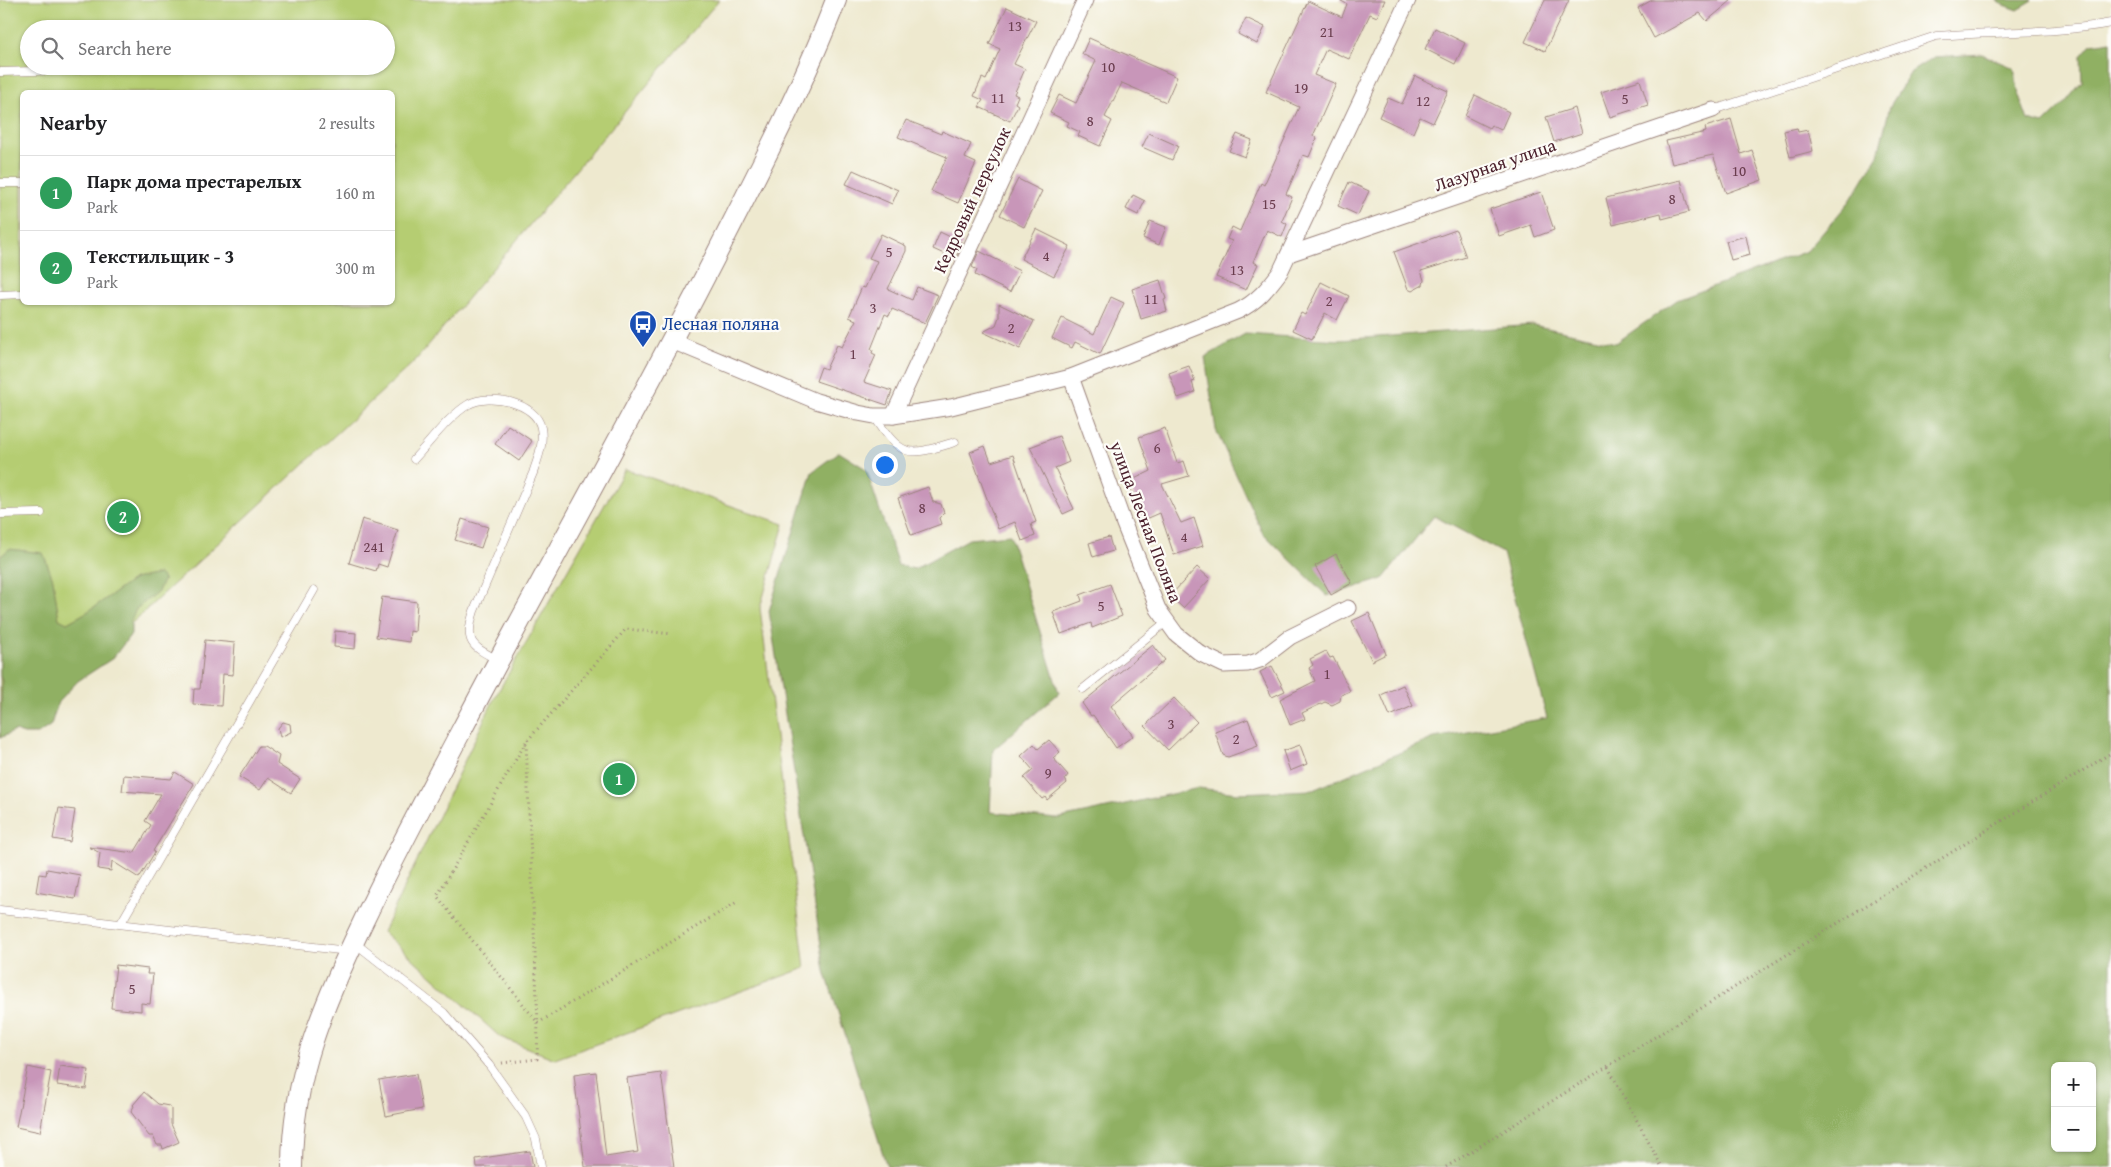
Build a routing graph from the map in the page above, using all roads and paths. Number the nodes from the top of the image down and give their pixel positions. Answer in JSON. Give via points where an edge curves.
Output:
{"nodes":[{"id":1,"x":836,"y":0,"type":"edge"},
{"id":2,"x":1085,"y":0,"type":"edge"},
{"id":3,"x":1408,"y":0,"type":"edge"},
{"id":4,"x":2111,"y":23,"type":"edge"},
{"id":5,"x":20,"y":71,"type":"edge"},
{"id":6,"x":0,"y":72,"type":"edge"},
{"id":7,"x":1712,"y":110,"type":"joint"},
{"id":8,"x":20,"y":182,"type":"edge"},
{"id":9,"x":0,"y":183,"type":"edge"},
{"id":10,"x":1289,"y":254,"type":"junction"},
{"id":11,"x":20,"y":294,"type":"edge"},
{"id":12,"x":0,"y":295,"type":"edge"},
{"id":13,"x":672,"y":341,"type":"junction"},
{"id":14,"x":1071,"y":377,"type":"junction"},
{"id":15,"x":874,"y":416,"type":"junction"},
{"id":16,"x":893,"y":416,"type":"junction"},
{"id":17,"x":955,"y":442,"type":"dead end"},
{"id":18,"x":414,"y":459,"type":"dead end"},
{"id":19,"x":41,"y":513,"type":"dead end"},
{"id":20,"x":0,"y":514,"type":"edge"},
{"id":21,"x":314,"y":590,"type":"dead end"},
{"id":22,"x":1348,"y":608,"type":"dead end"},
{"id":23,"x":1166,"y":622,"type":"junction"},
{"id":24,"x":672,"y":634,"type":"dead end"},
{"id":25,"x":498,"y":660,"type":"junction"},
{"id":26,"x":1083,"y":689,"type":"dead end"},
{"id":27,"x":526,"y":742,"type":"junction"},
{"id":28,"x":2111,"y":753,"type":"edge"},
{"id":29,"x":737,"y":902,"type":"dead end"},
{"id":30,"x":0,"y":910,"type":"edge"},
{"id":31,"x":121,"y":923,"type":"junction"},
{"id":32,"x":351,"y":947,"type":"junction"},
{"id":33,"x":538,"y":1023,"type":"junction"},
{"id":34,"x":489,"y":1065,"type":"junction"},
{"id":35,"x":1608,"y":1067,"type":"junction"},
{"id":36,"x":292,"y":1167,"type":"edge"},
{"id":37,"x":542,"y":1167,"type":"edge"},
{"id":38,"x":1446,"y":1167,"type":"edge"},
{"id":39,"x":1662,"y":1167,"type":"edge"}],
"edges":[{"from":1,"to":13,"type":"main road","via":[[772,146]]},
{"from":2,"to":16,"type":"street","name":"Кедровый переулок"},
{"from":3,"to":10,"type":"street"},
{"from":4,"to":7,"type":"lane","via":[[2037,32],[1936,36]]},
{"from":5,"to":6,"type":"lane"},
{"from":7,"to":10,"type":"street","name":"Лазурная улица"},
{"from":8,"to":9,"type":"lane"},
{"from":10,"to":14,"type":"street","via":[[1265,292],[1248,306]]},
{"from":11,"to":12,"type":"lane"},
{"from":13,"to":15,"type":"street","via":[[816,401]]},
{"from":13,"to":25,"type":"main road"},
{"from":14,"to":16,"type":"street","via":[[951,407]]},
{"from":14,"to":23,"type":"street","name":"улица Лесная Поляна","via":[[1124,524]]},
{"from":15,"to":16,"type":"street"},
{"from":15,"to":17,"type":"lane","via":[[893,442],[911,452],[918,453]]},
{"from":18,"to":25,"type":"lane","via":[[460,410],[484,399],[513,403],[527,409],[537,417],[541,426],[541,447],[533,473],[469,628],[469,636],[477,649]]},
{"from":19,"to":20,"type":"lane"},
{"from":21,"to":31,"type":"lane"},
{"from":22,"to":23,"type":"street","name":"улица Лесная Поляна","via":[[1290,637],[1260,660],[1236,665],[1224,665],[1201,654]]},
{"from":23,"to":26,"type":"lane"},
{"from":24,"to":27,"type":"path","via":[[626,629]]},
{"from":25,"to":32,"type":"main road"},
{"from":27,"to":33,"type":"path"},
{"from":27,"to":33,"type":"path","via":[[437,896]]},
{"from":28,"to":35,"type":"path"},
{"from":29,"to":33,"type":"path"},
{"from":30,"to":31,"type":"lane"},
{"from":31,"to":32,"type":"lane"},
{"from":32,"to":34,"type":"lane","via":[[444,1013]]},
{"from":32,"to":36,"type":"main road","via":[[318,1021],[303,1072],[296,1109]]},
{"from":33,"to":34,"type":"path","via":[[537,1059]]},
{"from":34,"to":37,"type":"lane","via":[[526,1117],[536,1139]]},
{"from":35,"to":38,"type":"path"},
{"from":35,"to":39,"type":"path"}]}
